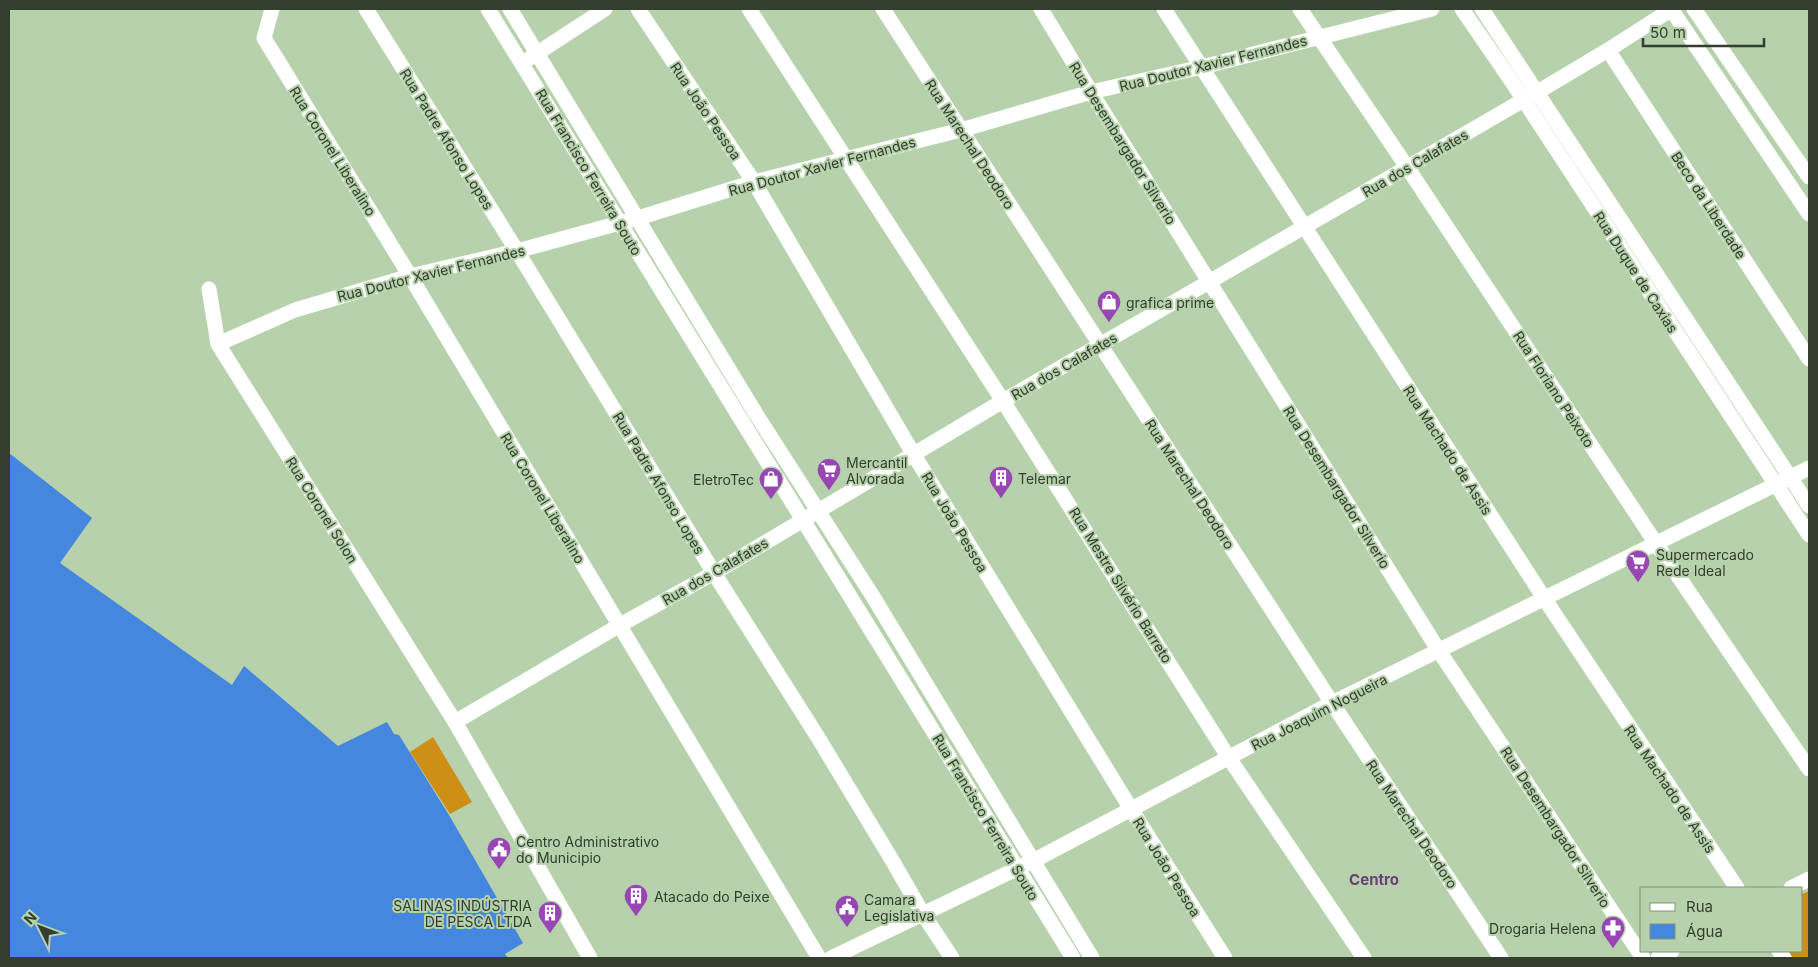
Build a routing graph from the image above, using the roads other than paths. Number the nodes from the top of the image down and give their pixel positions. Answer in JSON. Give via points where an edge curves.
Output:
{"nodes":[{"id":1,"x":272,"y":9,"type":"edge"},
{"id":2,"x":366,"y":9,"type":"edge"},
{"id":3,"x":488,"y":9,"type":"edge"},
{"id":4,"x":510,"y":9,"type":"edge"},
{"id":5,"x":605,"y":9,"type":"edge"},
{"id":6,"x":638,"y":9,"type":"edge"},
{"id":7,"x":749,"y":9,"type":"edge"},
{"id":8,"x":883,"y":9,"type":"edge"},
{"id":9,"x":1041,"y":9,"type":"edge"},
{"id":10,"x":1164,"y":9,"type":"edge"},
{"id":11,"x":1300,"y":9,"type":"edge"},
{"id":12,"x":1432,"y":9,"type":"edge"},
{"id":13,"x":1462,"y":9,"type":"edge"},
{"id":14,"x":1482,"y":9,"type":"edge"},
{"id":15,"x":1672,"y":9,"type":"edge"},
{"id":16,"x":1694,"y":9,"type":"edge"},
{"id":17,"x":1320,"y":38,"type":"junction"},
{"id":18,"x":1608,"y":50,"type":"junction"},
{"id":19,"x":538,"y":54,"type":"junction"},
{"id":20,"x":522,"y":62,"type":"junction"},
{"id":21,"x":1202,"y":67,"type":"junction"},
{"id":22,"x":1091,"y":92,"type":"junction"},
{"id":23,"x":1537,"y":92,"type":"junction"},
{"id":24,"x":1523,"y":100,"type":"junction"},
{"id":25,"x":961,"y":130,"type":"junction"},
{"id":26,"x":847,"y":158,"type":"junction"},
{"id":27,"x":1407,"y":167,"type":"junction"},
{"id":28,"x":1809,"y":177,"type":"edge"},
{"id":29,"x":754,"y":182,"type":"junction"},
{"id":30,"x":1809,"y":214,"type":"edge"},
{"id":31,"x":638,"y":218,"type":"junction"},
{"id":32,"x":619,"y":223,"type":"junction"},
{"id":33,"x":1305,"y":227,"type":"junction"},
{"id":34,"x":517,"y":251,"type":"junction"},
{"id":35,"x":410,"y":276,"type":"junction"},
{"id":36,"x":1210,"y":282,"type":"junction"},
{"id":37,"x":209,"y":289,"type":"dead end"},
{"id":38,"x":703,"y":326,"type":"junction"},
{"id":39,"x":689,"y":335,"type":"junction"},
{"id":40,"x":218,"y":344,"type":"junction"},
{"id":41,"x":1101,"y":346,"type":"junction"},
{"id":42,"x":1809,"y":359,"type":"edge"},
{"id":43,"x":1003,"y":401,"type":"junction"},
{"id":44,"x":750,"y":417,"type":"junction"},
{"id":45,"x":914,"y":455,"type":"junction"},
{"id":46,"x":1809,"y":468,"type":"edge"},
{"id":47,"x":1790,"y":477,"type":"junction"},
{"id":48,"x":1776,"y":484,"type":"junction"},
{"id":49,"x":1809,"y":506,"type":"edge"},
{"id":50,"x":819,"y":511,"type":"junction"},
{"id":51,"x":803,"y":520,"type":"junction"},
{"id":52,"x":1809,"y":535,"type":"edge"},
{"id":53,"x":1655,"y":542,"type":"junction"},
{"id":54,"x":714,"y":573,"type":"junction"},
{"id":55,"x":1544,"y":598,"type":"junction"},
{"id":56,"x":620,"y":625,"type":"junction"},
{"id":57,"x":1440,"y":651,"type":"junction"},
{"id":58,"x":916,"y":667,"type":"junction"},
{"id":59,"x":900,"y":675,"type":"junction"},
{"id":60,"x":1332,"y":703,"type":"junction"},
{"id":61,"x":455,"y":722,"type":"junction"},
{"id":62,"x":1230,"y":758,"type":"junction"},
{"id":63,"x":1809,"y":769,"type":"edge"},
{"id":64,"x":1131,"y":809,"type":"junction"},
{"id":65,"x":1033,"y":861,"type":"junction"},
{"id":66,"x":1017,"y":868,"type":"junction"},
{"id":67,"x":1809,"y":879,"type":"edge"},
{"id":68,"x":1735,"y":887,"type":"edge"},
{"id":69,"x":1793,"y":887,"type":"edge"},
{"id":70,"x":922,"y":914,"type":"junction"},
{"id":71,"x":1670,"y":952,"type":"edge"},
{"id":72,"x":1082,"y":956,"type":"edge"},
{"id":73,"x":590,"y":958,"type":"edge"},
{"id":74,"x":819,"y":958,"type":"edge"},
{"id":75,"x":831,"y":958,"type":"edge"},
{"id":76,"x":952,"y":958,"type":"edge"},
{"id":77,"x":1225,"y":958,"type":"edge"},
{"id":78,"x":1364,"y":958,"type":"edge"},
{"id":79,"x":1501,"y":958,"type":"edge"},
{"id":80,"x":1643,"y":958,"type":"edge"},
{"id":81,"x":1658,"y":958,"type":"edge"}],
"edges":[{"from":1,"to":35,"type":"street","name":"Rua Coronel Liberalino","via":[[264,38]]},
{"from":2,"to":34,"type":"street","name":"Rua Padre Afonso Lopes"},
{"from":3,"to":20,"type":"street","name":"Rua Francisco Ferreira Souto"},
{"from":4,"to":19,"type":"street","name":"Rua Francisco Ferreira Souto"},
{"from":5,"to":19,"type":"street"},
{"from":6,"to":29,"type":"street","name":"Rua João Pessoa"},
{"from":7,"to":26,"type":"street","name":"Rua Mestre Silvério Barreto"},
{"from":8,"to":25,"type":"street","name":"Rua Marechal Deodoro"},
{"from":9,"to":22,"type":"street","name":"Rua Desembargador Silverio"},
{"from":10,"to":21,"type":"street","name":"Rua Machado de Assis"},
{"from":11,"to":17,"type":"street","name":"Rua Floriano Peixoto"},
{"from":12,"to":17,"type":"street","name":"Rua Doutor Xavier Fernandes"},
{"from":13,"to":24,"type":"street","name":"Rua Duque de Caxias"},
{"from":14,"to":23,"type":"street","name":"Rua Duque de Caxias"},
{"from":15,"to":18,"type":"street","name":"Rua dos Calafates"},
{"from":15,"to":30,"type":"street"},
{"from":16,"to":28,"type":"street"},
{"from":17,"to":21,"type":"street","name":"Rua Doutor Xavier Fernandes"},
{"from":17,"to":27,"type":"street","name":"Rua Floriano Peixoto"},
{"from":18,"to":23,"type":"street","name":"Rua dos Calafates"},
{"from":18,"to":42,"type":"street","name":"Beco da Liberdade"},
{"from":19,"to":20,"type":"street"},
{"from":19,"to":31,"type":"street","name":"Rua Francisco Ferreira Souto"},
{"from":20,"to":32,"type":"street","name":"Rua Francisco Ferreira Souto"},
{"from":21,"to":22,"type":"street","name":"Rua Doutor Xavier Fernandes"},
{"from":21,"to":33,"type":"street","name":"Rua Machado de Assis"},
{"from":22,"to":25,"type":"street","name":"Rua Doutor Xavier Fernandes"},
{"from":22,"to":36,"type":"street","name":"Rua Desembargador Silverio"},
{"from":23,"to":24,"type":"street","name":"Rua dos Calafates"},
{"from":23,"to":47,"type":"street","name":"Rua Duque de Caxias"},
{"from":24,"to":27,"type":"street","name":"Rua dos Calafates"},
{"from":24,"to":48,"type":"street","name":"Rua Duque de Caxias"},
{"from":25,"to":26,"type":"street","name":"Rua Doutor Xavier Fernandes"},
{"from":25,"to":41,"type":"street","name":"Rua Marechal Deodoro"},
{"from":26,"to":29,"type":"street","name":"Rua Doutor Xavier Fernandes"},
{"from":26,"to":43,"type":"street","name":"Rua Mestre Silvério Barreto"},
{"from":27,"to":33,"type":"street","name":"Rua dos Calafates"},
{"from":27,"to":53,"type":"street","name":"Rua Floriano Peixoto"},
{"from":29,"to":31,"type":"street","name":"Rua Doutor Xavier Fernandes"},
{"from":29,"to":45,"type":"street","name":"Rua João Pessoa"},
{"from":31,"to":32,"type":"street","name":"Rua Doutor Xavier Fernandes"},
{"from":31,"to":38,"type":"street","name":"Rua Francisco Ferreira Souto"},
{"from":32,"to":34,"type":"street","name":"Rua Doutor Xavier Fernandes"},
{"from":32,"to":39,"type":"street","name":"Rua Francisco Ferreira Souto"},
{"from":33,"to":36,"type":"street","name":"Rua dos Calafates"},
{"from":33,"to":55,"type":"street","name":"Rua Machado de Assis"},
{"from":34,"to":35,"type":"street","name":"Rua Doutor Xavier Fernandes"},
{"from":34,"to":54,"type":"street","name":"Rua Padre Afonso Lopes"},
{"from":35,"to":40,"type":"street","name":"Rua Doutor Xavier Fernandes","via":[[295,310]]},
{"from":35,"to":56,"type":"street","name":"Rua Coronel Liberalino"},
{"from":36,"to":41,"type":"street","name":"Rua dos Calafates"},
{"from":36,"to":57,"type":"street","name":"Rua Desembargador Silverio"},
{"from":37,"to":40,"type":"street","name":"Rua Coronel Solon"},
{"from":38,"to":39,"type":"street"},
{"from":38,"to":44,"type":"street","name":"Rua Francisco Ferreira Souto"},
{"from":39,"to":44,"type":"street","name":"Rua Francisco Ferreira Souto"},
{"from":40,"to":61,"type":"street","name":"Rua Coronel Solon"},
{"from":41,"to":43,"type":"street","name":"Rua dos Calafates"},
{"from":41,"to":60,"type":"street","name":"Rua Marechal Deodoro"},
{"from":43,"to":45,"type":"street","name":"Rua dos Calafates"},
{"from":43,"to":62,"type":"street","name":"Rua Mestre Silvério Barreto"},
{"from":44,"to":50,"type":"street","name":"Rua Francisco Ferreira Souto"},
{"from":44,"to":51,"type":"street","name":"Rua Francisco Ferreira Souto"},
{"from":45,"to":50,"type":"street","name":"Rua dos Calafates"},
{"from":45,"to":64,"type":"street","name":"Rua João Pessoa"},
{"from":46,"to":47,"type":"street","name":"Rua Joaquim Nogueira"},
{"from":47,"to":48,"type":"street","name":"Rua Joaquim Nogueira"},
{"from":47,"to":49,"type":"street","name":"Rua Duque de Caxias"},
{"from":48,"to":52,"type":"street","name":"Rua Duque de Caxias"},
{"from":48,"to":53,"type":"street","name":"Rua Joaquim Nogueira"},
{"from":50,"to":51,"type":"street","name":"Rua dos Calafates"},
{"from":50,"to":58,"type":"street","name":"Rua Francisco Ferreira Souto"},
{"from":51,"to":54,"type":"street","name":"Rua dos Calafates"},
{"from":51,"to":59,"type":"street","name":"Rua Francisco Ferreira Souto"},
{"from":53,"to":55,"type":"street","name":"Rua Joaquim Nogueira"},
{"from":53,"to":63,"type":"street","name":"Rua Floriano Peixoto"},
{"from":54,"to":56,"type":"street","name":"Rua dos Calafates"},
{"from":54,"to":70,"type":"street","name":"Rua Padre Afonso Lopes","via":[[814,731]]},
{"from":55,"to":57,"type":"street","name":"Rua Joaquim Nogueira"},
{"from":55,"to":68,"type":"street","name":"Rua Machado de Assis"},
{"from":56,"to":61,"type":"street","name":"Rua dos Calafates"},
{"from":56,"to":74,"type":"street","name":"Rua Coronel Liberalino"},
{"from":57,"to":60,"type":"street","name":"Rua Joaquim Nogueira"},
{"from":57,"to":80,"type":"street","name":"Rua Desembargador Silverio"},
{"from":58,"to":59,"type":"street"},
{"from":58,"to":65,"type":"street","name":"Rua Francisco Ferreira Souto"},
{"from":59,"to":66,"type":"street","name":"Rua Francisco Ferreira Souto"},
{"from":60,"to":62,"type":"street","name":"Rua Joaquim Nogueira"},
{"from":60,"to":79,"type":"street","name":"Rua Marechal Deodoro"},
{"from":61,"to":73,"type":"street","name":"Rua Coronel Solon"},
{"from":62,"to":64,"type":"street","name":"Rua Joaquim Nogueira"},
{"from":62,"to":78,"type":"street","name":"Rua Mestre Silvério Barreto"},
{"from":64,"to":65,"type":"street","name":"Rua Joaquim Nogueira"},
{"from":64,"to":77,"type":"street","name":"Rua João Pessoa"},
{"from":65,"to":66,"type":"street","name":"Rua Joaquim Nogueira"},
{"from":65,"to":72,"type":"street","name":"Rua Francisco Ferreira Souto"},
{"from":66,"to":70,"type":"street","name":"Rua Joaquim Nogueira"},
{"from":66,"to":72,"type":"street","name":"Rua Francisco Ferreira Souto"},
{"from":67,"to":69,"type":"street"},
{"from":70,"to":75,"type":"street","name":"Rua Joaquim Nogueira"},
{"from":70,"to":76,"type":"street","name":"Rua Padre Afonso Lopes"},
{"from":71,"to":81,"type":"street"}]}
